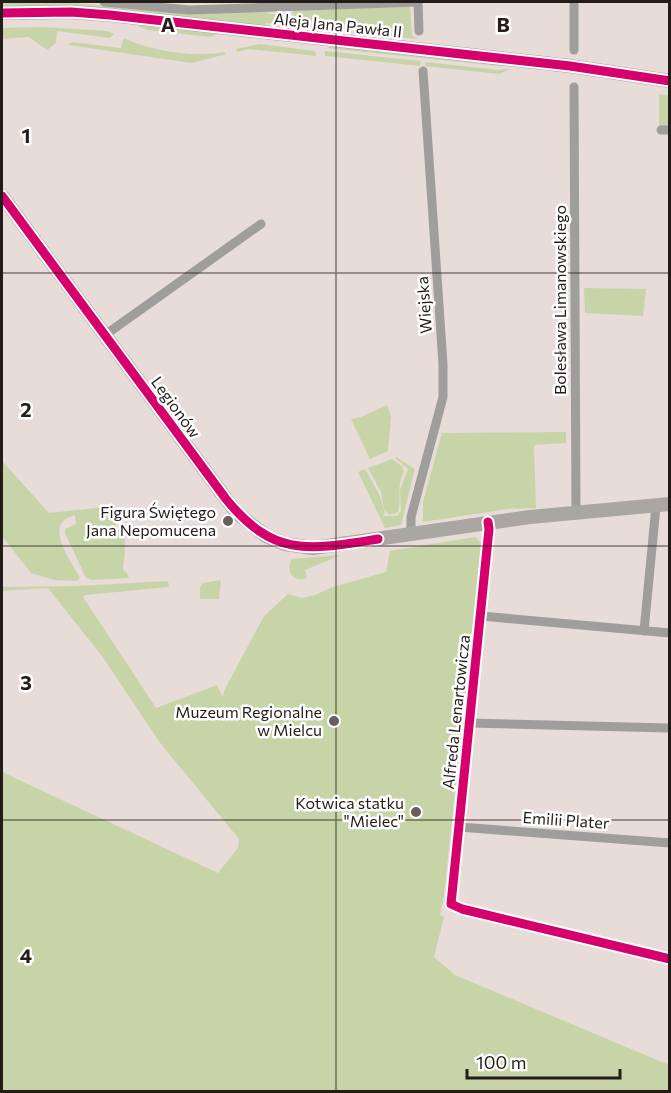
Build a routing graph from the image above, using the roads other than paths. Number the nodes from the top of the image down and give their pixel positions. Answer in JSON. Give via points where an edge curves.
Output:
{"nodes":[{"id":1,"x":104,"y":2,"type":"edge"},
{"id":2,"x":418,"y":2,"type":"edge"},
{"id":3,"x":574,"y":2,"type":"edge"},
{"id":4,"x":2,"y":13,"type":"edge"},
{"id":5,"x":420,"y":31,"type":"dead end"},
{"id":6,"x":574,"y":50,"type":"dead end"},
{"id":7,"x":423,"y":71,"type":"dead end"},
{"id":8,"x":669,"y":81,"type":"edge"},
{"id":9,"x":574,"y":87,"type":"dead end"},
{"id":10,"x":2,"y":196,"type":"edge"},
{"id":11,"x":261,"y":224,"type":"dead end"},
{"id":12,"x":105,"y":335,"type":"junction"},
{"id":13,"x":663,"y":505,"type":"edge"},
{"id":14,"x":576,"y":512,"type":"junction"},
{"id":15,"x":488,"y":522,"type":"junction"},
{"id":16,"x":411,"y":534,"type":"junction"},
{"id":17,"x":481,"y":616,"type":"junction"},
{"id":18,"x":644,"y":631,"type":"junction"},
{"id":19,"x":669,"y":633,"type":"edge"},
{"id":20,"x":470,"y":723,"type":"junction"},
{"id":21,"x":668,"y":728,"type":"edge"},
{"id":22,"x":459,"y":827,"type":"junction"},
{"id":23,"x":669,"y":843,"type":"edge"},
{"id":24,"x":669,"y":959,"type":"edge"}],
"edges":[{"from":1,"to":2,"type":"street","via":[[189,10]]},
{"from":2,"to":5,"type":"street"},
{"from":3,"to":6,"type":"street"},
{"from":4,"to":8,"type":"street","name":"Aleja Jana Pawła II","via":[[110,15],[570,66]]},
{"from":7,"to":16,"type":"street","name":"Wiejska","via":[[443,397],[411,517]]},
{"from":9,"to":14,"type":"street","name":"Bolesława Limanowskiego"},
{"from":10,"to":12,"type":"street","name":"Legionów"},
{"from":11,"to":12,"type":"street"},
{"from":12,"to":16,"type":"street","name":"Legionów","via":[[238,514],[266,536],[285,544],[313,548]]},
{"from":13,"to":14,"type":"street","name":"Legionów"},
{"from":13,"to":18,"type":"street"},
{"from":14,"to":15,"type":"street","name":"Legionów"},
{"from":15,"to":16,"type":"street","name":"Legionów"},
{"from":15,"to":17,"type":"street","name":"Alfreda Lenartowicza"},
{"from":17,"to":18,"type":"street"},
{"from":17,"to":20,"type":"street","name":"Alfreda Lenartowicza"},
{"from":18,"to":19,"type":"street"},
{"from":20,"to":21,"type":"street"},
{"from":20,"to":22,"type":"street","name":"Alfreda Lenartowicza"},
{"from":22,"to":23,"type":"street","name":"Emilii Plater"},
{"from":22,"to":24,"type":"street","name":"Alfreda Lenartowicza","via":[[451,904]]}]}
